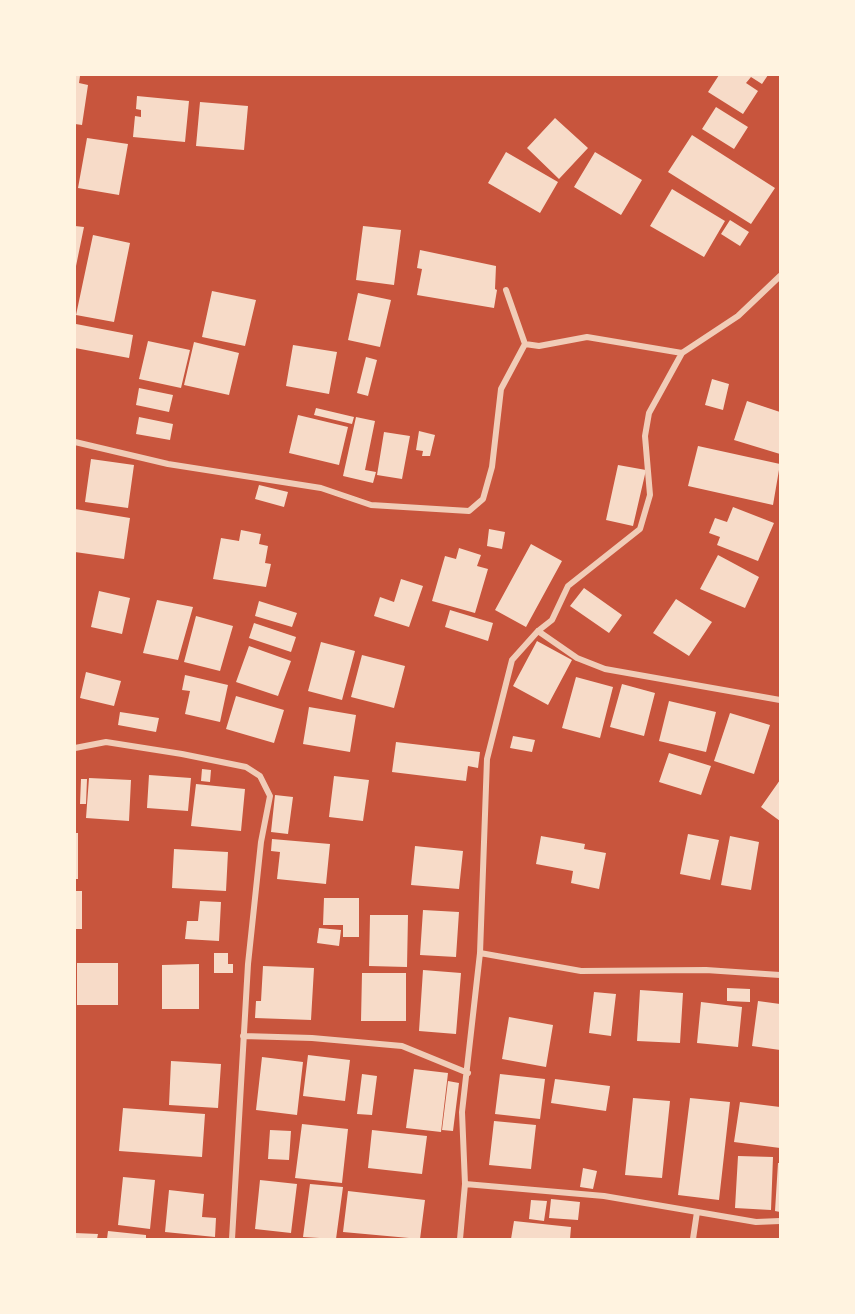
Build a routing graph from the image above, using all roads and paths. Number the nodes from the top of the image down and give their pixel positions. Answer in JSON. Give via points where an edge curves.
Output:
{"nodes":[{"id":1,"x":780,"y":276,"type":"edge"},
{"id":2,"x":506,"y":290,"type":"dead end"},
{"id":3,"x":525,"y":344,"type":"junction"},
{"id":4,"x":682,"y":353,"type":"junction"},
{"id":5,"x":75,"y":442,"type":"edge"},
{"id":6,"x":538,"y":630,"type":"junction"},
{"id":7,"x":780,"y":700,"type":"edge"},
{"id":8,"x":75,"y":748,"type":"edge"},
{"id":9,"x":480,"y":953,"type":"junction"},
{"id":10,"x":780,"y":975,"type":"edge"},
{"id":11,"x":243,"y":1036,"type":"junction"},
{"id":12,"x":468,"y":1073,"type":"junction"},
{"id":13,"x":465,"y":1184,"type":"junction"},
{"id":14,"x":697,"y":1212,"type":"junction"},
{"id":15,"x":780,"y":1221,"type":"edge"},
{"id":16,"x":232,"y":1239,"type":"edge"},
{"id":17,"x":460,"y":1239,"type":"edge"},
{"id":18,"x":693,"y":1239,"type":"edge"}],
"edges":[{"from":1,"to":4,"type":"street","via":[[738,316]]},
{"from":2,"to":3,"type":"street"},
{"from":3,"to":4,"type":"street","via":[[539,346],[587,337]]},
{"from":3,"to":5,"type":"street","via":[[501,389],[492,468],[483,499],[469,511],[371,505],[321,488],[168,464]]},
{"from":4,"to":6,"type":"street","via":[[649,413],[645,436],[650,495],[640,530],[568,586],[552,620]]},
{"from":6,"to":7,"type":"street","via":[[577,658],[605,669]]},
{"from":6,"to":9,"type":"street","via":[[512,660],[487,759]]},
{"from":8,"to":11,"type":"street","via":[[106,742],[182,754],[246,767],[266,784],[270,796],[261,842]]},
{"from":9,"to":10,"type":"street","via":[[581,971],[706,970]]},
{"from":9,"to":12,"type":"street"},
{"from":11,"to":12,"type":"street","via":[[402,1046]]},
{"from":11,"to":16,"type":"street"},
{"from":12,"to":13,"type":"street","via":[[462,1112]]},
{"from":13,"to":14,"type":"street","via":[[604,1196]]},
{"from":13,"to":17,"type":"street"},
{"from":14,"to":15,"type":"street","via":[[756,1222]]},
{"from":14,"to":18,"type":"street"}]}
